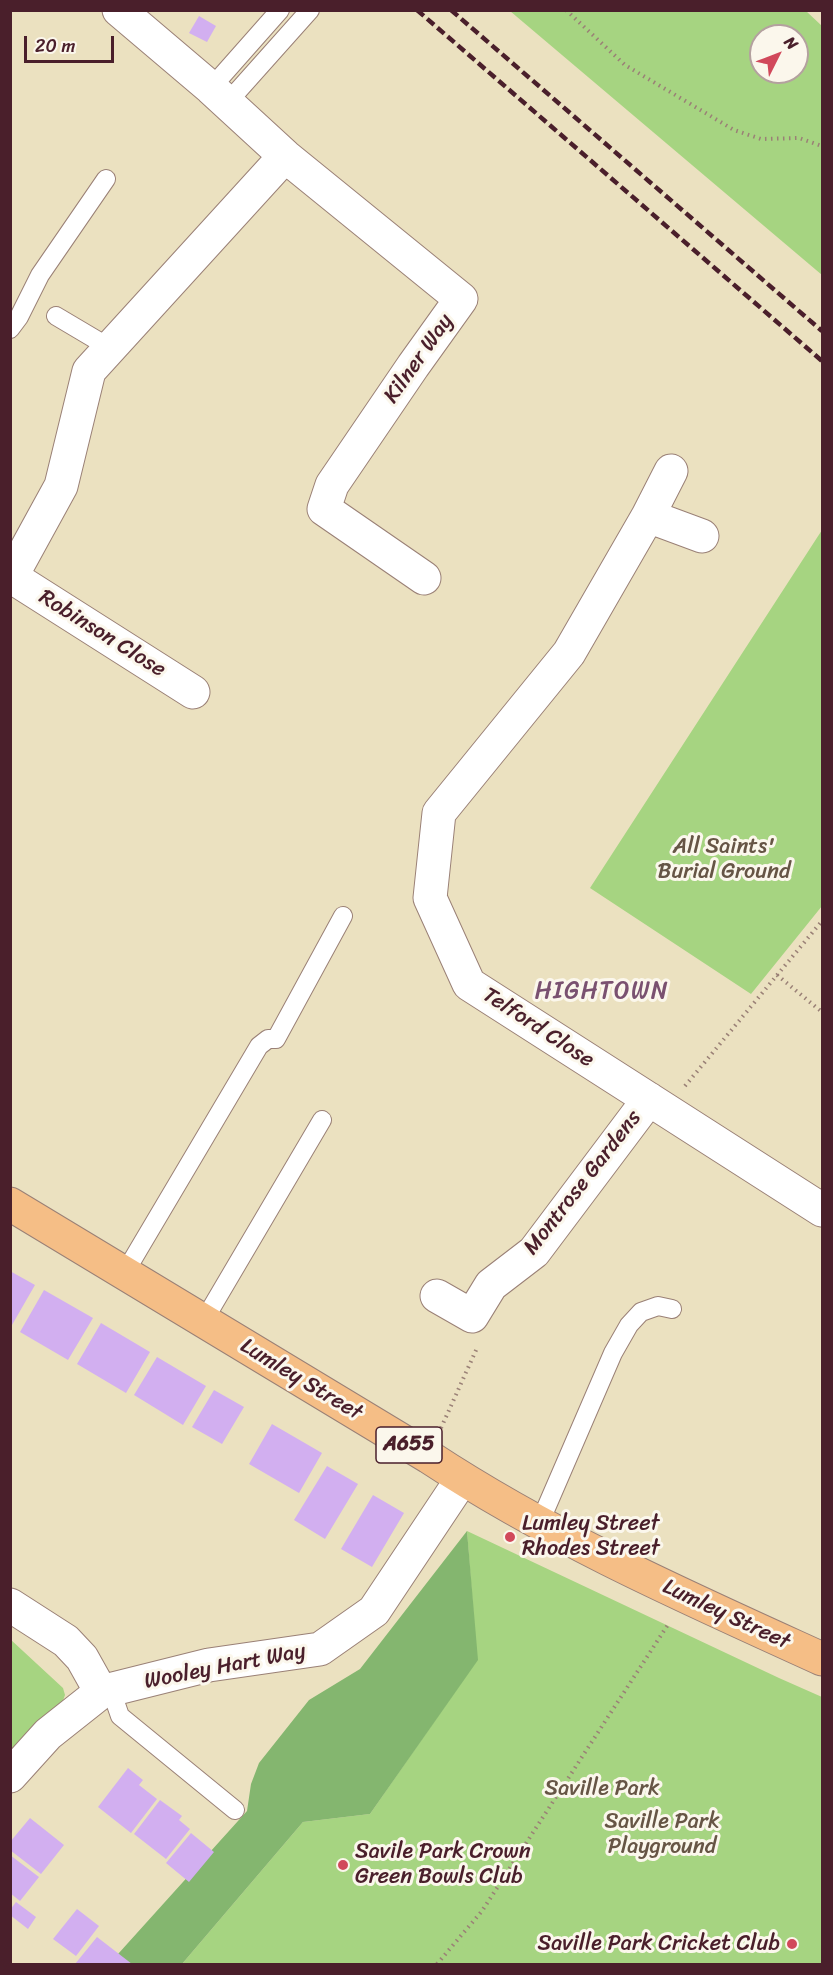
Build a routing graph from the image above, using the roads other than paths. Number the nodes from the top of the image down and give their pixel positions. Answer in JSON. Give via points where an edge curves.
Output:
{"nodes":[{"id":1,"x":119,"y":10,"type":"edge"},
{"id":2,"x":280,"y":10,"type":"edge"},
{"id":3,"x":310,"y":10,"type":"edge"},
{"id":4,"x":219,"y":95,"type":"junction"},
{"id":5,"x":285,"y":156,"type":"junction"},
{"id":6,"x":106,"y":179,"type":"dead end"},
{"id":7,"x":56,"y":316,"type":"dead end"},
{"id":8,"x":10,"y":329,"type":"edge"},
{"id":9,"x":110,"y":348,"type":"junction"},
{"id":10,"x":671,"y":471,"type":"dead end"},
{"id":11,"x":648,"y":516,"type":"junction"},
{"id":12,"x":702,"y":536,"type":"dead end"},
{"id":13,"x":12,"y":572,"type":"edge"},
{"id":14,"x":424,"y":578,"type":"dead end"},
{"id":15,"x":193,"y":692,"type":"dead end"},
{"id":16,"x":343,"y":916,"type":"dead end"},
{"id":17,"x":657,"y":1104,"type":"junction"},
{"id":18,"x":322,"y":1120,"type":"dead end"},
{"id":19,"x":10,"y":1204,"type":"edge"},
{"id":20,"x":822,"y":1210,"type":"edge"},
{"id":21,"x":124,"y":1274,"type":"junction"},
{"id":22,"x":437,"y":1296,"type":"dead end"},
{"id":23,"x":672,"y":1309,"type":"dead end"},
{"id":24,"x":203,"y":1322,"type":"junction"},
{"id":25,"x":462,"y":1479,"type":"junction"},
{"id":26,"x":540,"y":1522,"type":"junction"},
{"id":27,"x":10,"y":1605,"type":"edge"},
{"id":28,"x":822,"y":1659,"type":"edge"},
{"id":29,"x":106,"y":1691,"type":"junction"},
{"id":30,"x":10,"y":1776,"type":"edge"},
{"id":31,"x":235,"y":1810,"type":"dead end"}],
"edges":[{"from":1,"to":4,"type":"street","name":"Kilner Way"},
{"from":2,"to":4,"type":"lane"},
{"from":3,"to":4,"type":"lane"},
{"from":4,"to":5,"type":"street","name":"Kilner Way"},
{"from":5,"to":9,"type":"street"},
{"from":5,"to":14,"type":"street","name":"Kilner Way","via":[[461,299],[332,485],[324,509]]},
{"from":6,"to":8,"type":"lane","via":[[40,275]]},
{"from":7,"to":9,"type":"lane"},
{"from":9,"to":13,"type":"street","via":[[89,371],[61,486]]},
{"from":10,"to":11,"type":"street","name":"Telford Close"},
{"from":11,"to":12,"type":"street"},
{"from":11,"to":17,"type":"street","name":"Telford Close","via":[[569,653],[439,813],[430,898],[469,984]]},
{"from":13,"to":15,"type":"street","name":"Robinson Close"},
{"from":16,"to":21,"type":"lane","via":[[276,1039],[268,1039],[260,1046]]},
{"from":17,"to":20,"type":"street","name":"Telford Close"},
{"from":17,"to":22,"type":"street","name":"Montrose Gardens","via":[[534,1252],[491,1285],[472,1316]]},
{"from":18,"to":24,"type":"lane"},
{"from":19,"to":21,"type":"main road","name":"Lumley Street","number":"A655"},
{"from":21,"to":24,"type":"main road","name":"Lumley Street","number":"A655"},
{"from":23,"to":26,"type":"lane","via":[[658,1306],[641,1312],[629,1325],[613,1353]]},
{"from":24,"to":25,"type":"main road","name":"Lumley Street","number":"A655"},
{"from":25,"to":26,"type":"main road","name":"Lumley Street","number":"A655"},
{"from":25,"to":29,"type":"street","name":"Wooley Hart Way","via":[[374,1611],[320,1649],[209,1665]]},
{"from":26,"to":28,"type":"main road","name":"Lumley Street","number":"A655","via":[[588,1550]]},
{"from":27,"to":29,"type":"street","via":[[66,1641]]},
{"from":29,"to":30,"type":"street","name":"Wooley Hart Way","via":[[48,1734]]},
{"from":29,"to":31,"type":"lane","via":[[120,1716]]}]}
